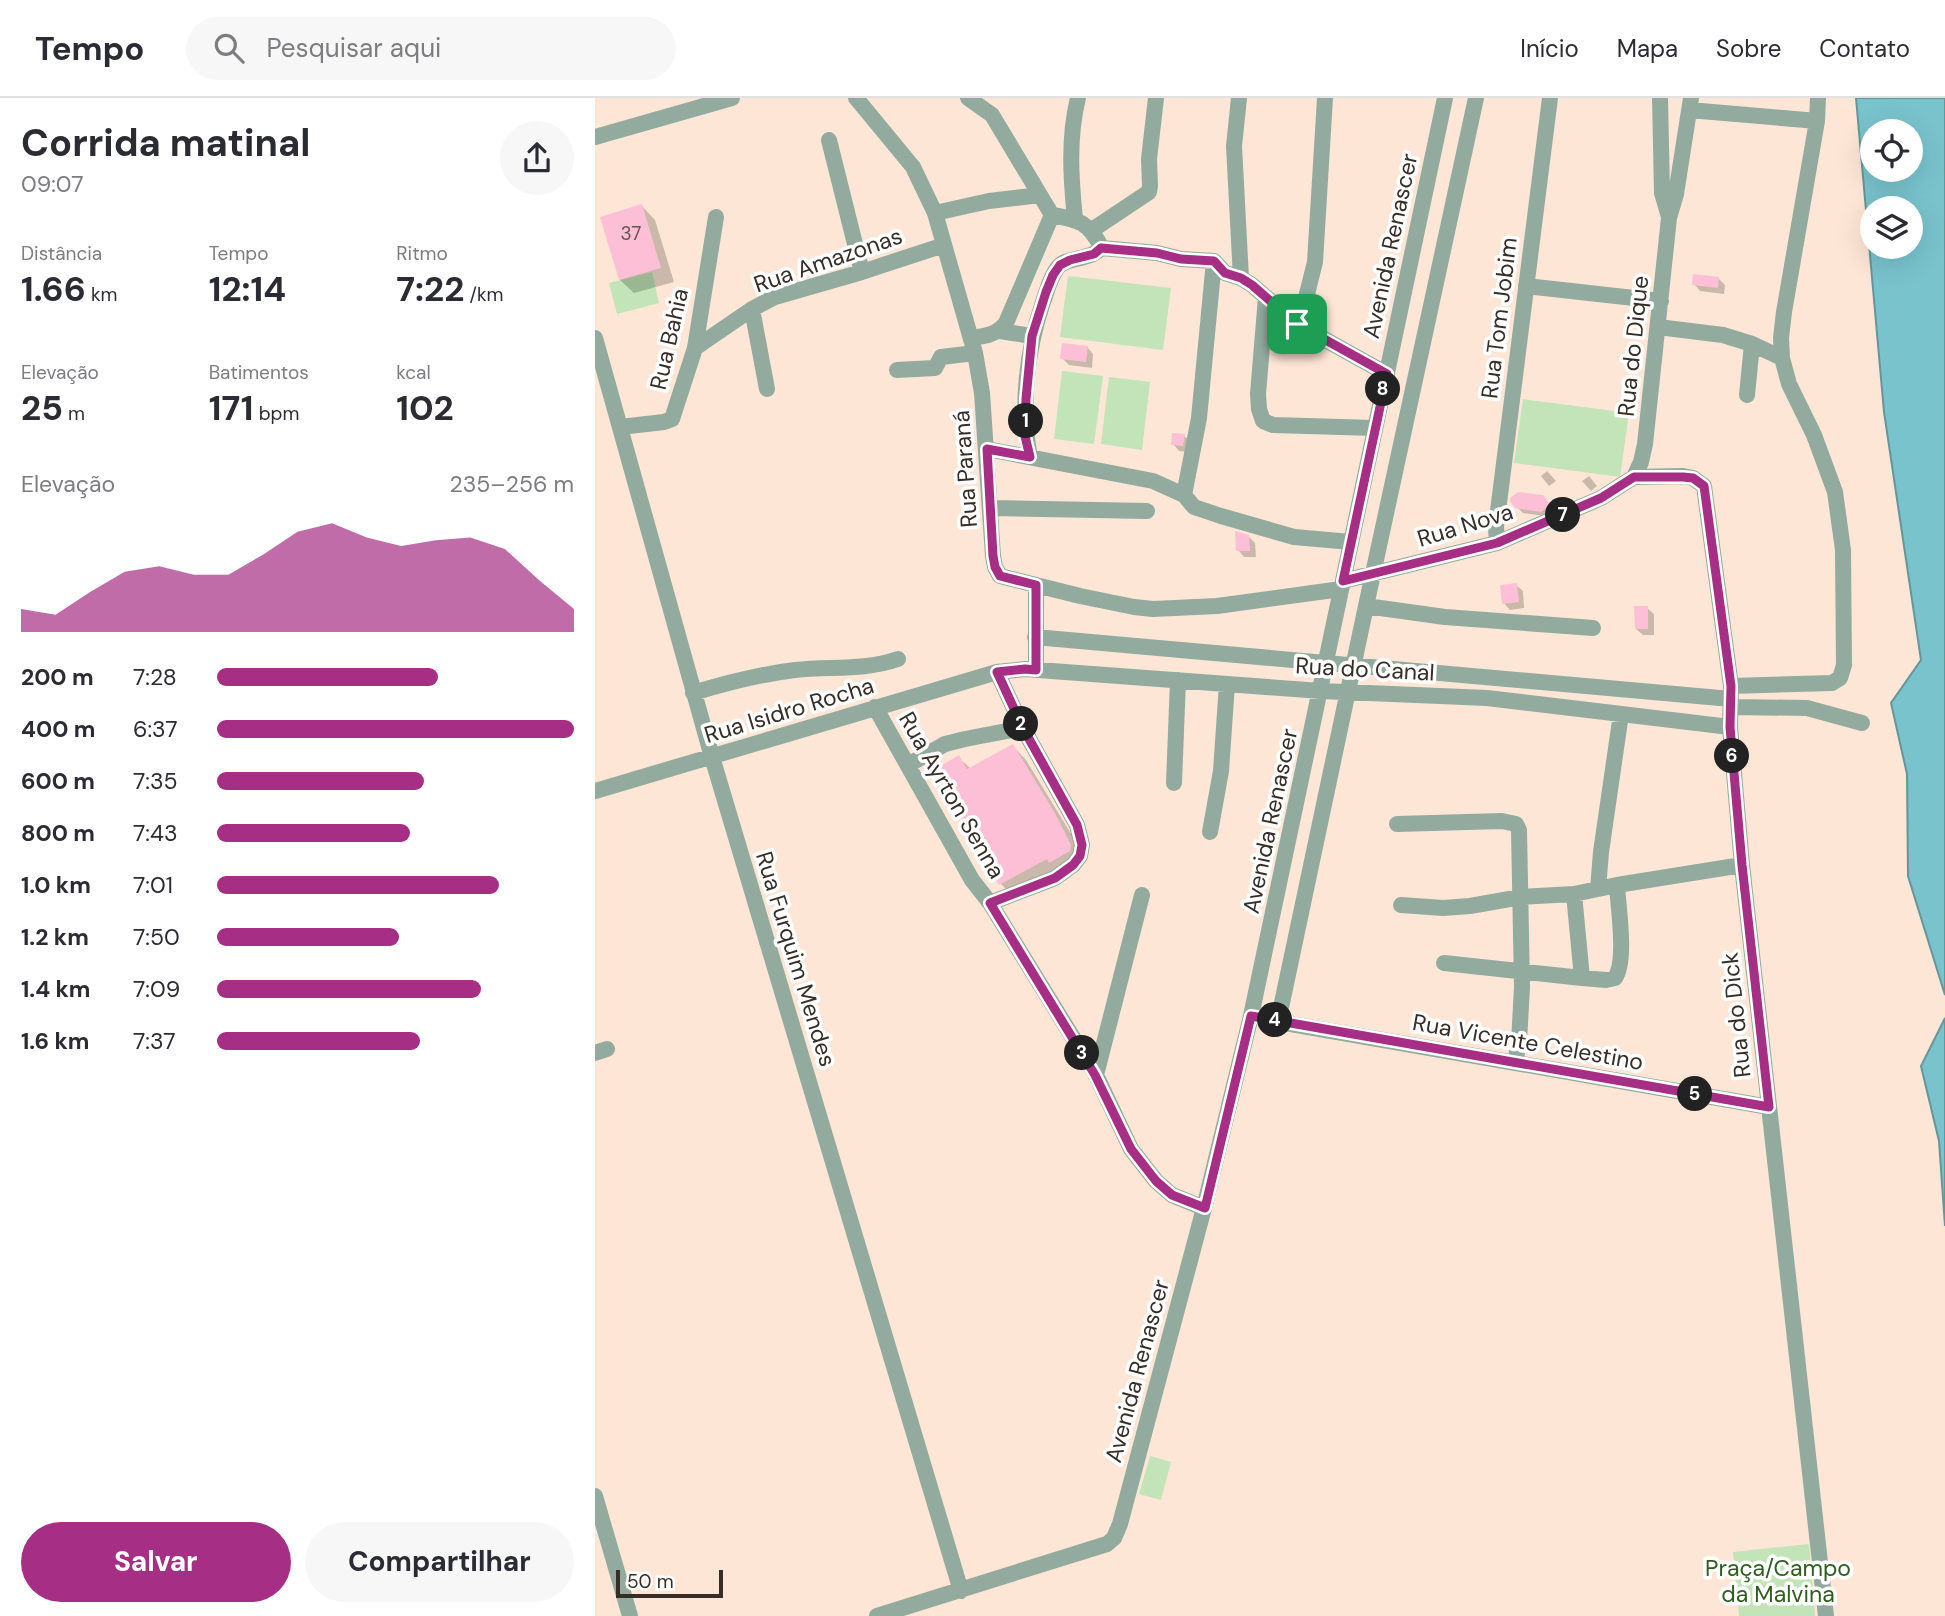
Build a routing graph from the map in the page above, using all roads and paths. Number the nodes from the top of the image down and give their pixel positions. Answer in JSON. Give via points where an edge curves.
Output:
{"nodes":[{"id":1,"x":732,"y":98,"type":"edge"},
{"id":2,"x":856,"y":98,"type":"edge"},
{"id":3,"x":968,"y":98,"type":"edge"},
{"id":4,"x":1078,"y":98,"type":"edge"},
{"id":5,"x":1156,"y":98,"type":"edge"},
{"id":6,"x":1238,"y":98,"type":"edge"},
{"id":7,"x":1325,"y":98,"type":"edge"},
{"id":8,"x":1445,"y":98,"type":"edge"},
{"id":9,"x":1476,"y":98,"type":"edge"},
{"id":10,"x":1550,"y":98,"type":"edge"},
{"id":11,"x":1663,"y":98,"type":"edge"},
{"id":12,"x":1818,"y":98,"type":"edge"},
{"id":13,"x":1690,"y":103,"type":"edge"},
{"id":14,"x":1817,"y":121,"type":"junction"},
{"id":15,"x":595,"y":137,"type":"edge"},
{"id":16,"x":829,"y":139,"type":"dead end"},
{"id":17,"x":1040,"y":195,"type":"junction"},
{"id":18,"x":935,"y":213,"type":"junction"},
{"id":19,"x":1052,"y":215,"type":"junction"},
{"id":20,"x":716,"y":217,"type":"dead end"},
{"id":21,"x":1669,"y":218,"type":"junction"},
{"id":22,"x":1075,"y":219,"type":"junction"},
{"id":23,"x":1092,"y":230,"type":"junction"},
{"id":24,"x":944,"y":245,"type":"junction"},
{"id":25,"x":1101,"y":248,"type":"junction"},
{"id":26,"x":1214,"y":261,"type":"junction"},
{"id":27,"x":862,"y":272,"type":"junction"},
{"id":28,"x":1241,"y":278,"type":"junction"},
{"id":29,"x":1526,"y":286,"type":"junction"},
{"id":30,"x":1266,"y":297,"type":"junction"},
{"id":31,"x":1661,"y":301,"type":"junction"},
{"id":32,"x":752,"y":309,"type":"junction"},
{"id":33,"x":1297,"y":324,"type":"junction"},
{"id":34,"x":1658,"y":327,"type":"junction"},
{"id":35,"x":1000,"y":331,"type":"junction"},
{"id":36,"x":1032,"y":336,"type":"junction"},
{"id":37,"x":595,"y":338,"type":"edge"},
{"id":38,"x":1752,"y":344,"type":"junction"},
{"id":39,"x":973,"y":345,"type":"junction"},
{"id":40,"x":695,"y":348,"type":"junction"},
{"id":41,"x":1782,"y":358,"type":"junction"},
{"id":42,"x":897,"y":370,"type":"dead end"},
{"id":43,"x":1387,"y":374,"type":"junction"},
{"id":44,"x":767,"y":389,"type":"dead end"},
{"id":45,"x":1747,"y":395,"type":"dead end"},
{"id":46,"x":620,"y":427,"type":"junction"},
{"id":47,"x":1375,"y":428,"type":"junction"},
{"id":48,"x":987,"y":449,"type":"junction"},
{"id":49,"x":1030,"y":457,"type":"junction"},
{"id":50,"x":1634,"y":477,"type":"junction"},
{"id":51,"x":1184,"y":495,"type":"junction"},
{"id":52,"x":991,"y":508,"type":"junction"},
{"id":53,"x":1147,"y":511,"type":"dead end"},
{"id":54,"x":1351,"y":542,"type":"junction"},
{"id":55,"x":1497,"y":543,"type":"junction"},
{"id":56,"x":1373,"y":575,"type":"junction"},
{"id":57,"x":1020,"y":582,"type":"joint"},
{"id":58,"x":1036,"y":585,"type":"junction"},
{"id":59,"x":1342,"y":585,"type":"junction"},
{"id":60,"x":1366,"y":606,"type":"junction"},
{"id":61,"x":1593,"y":628,"type":"dead end"},
{"id":62,"x":1035,"y":637,"type":"junction"},
{"id":63,"x":898,"y":659,"type":"dead end"},
{"id":64,"x":1326,"y":663,"type":"junction"},
{"id":65,"x":1354,"y":666,"type":"junction"},
{"id":66,"x":1036,"y":670,"type":"junction"},
{"id":67,"x":997,"y":672,"type":"junction"},
{"id":68,"x":1178,"y":680,"type":"junction"},
{"id":69,"x":1227,"y":684,"type":"junction"},
{"id":70,"x":1321,"y":691,"type":"junction"},
{"id":71,"x":1349,"y":692,"type":"junction"},
{"id":72,"x":693,"y":693,"type":"junction"},
{"id":73,"x":1731,"y":697,"type":"junction"},
{"id":74,"x":875,"y":707,"type":"junction"},
{"id":75,"x":1621,"y":714,"type":"junction"},
{"id":76,"x":1862,"y":723,"type":"dead end"},
{"id":77,"x":1730,"y":727,"type":"junction"},
{"id":78,"x":1023,"y":728,"type":"junction"},
{"id":79,"x":712,"y":757,"type":"junction"},
{"id":80,"x":908,"y":765,"type":"junction"},
{"id":81,"x":1174,"y":783,"type":"dead end"},
{"id":82,"x":595,"y":791,"type":"edge"},
{"id":83,"x":1397,"y":824,"type":"dead end"},
{"id":84,"x":1210,"y":832,"type":"dead end"},
{"id":85,"x":1742,"y":865,"type":"junction"},
{"id":86,"x":1617,"y":885,"type":"junction"},
{"id":87,"x":1598,"y":889,"type":"junction"},
{"id":88,"x":1574,"y":894,"type":"junction"},
{"id":89,"x":1142,"y":895,"type":"dead end"},
{"id":90,"x":1521,"y":897,"type":"junction"},
{"id":91,"x":990,"y":903,"type":"junction"},
{"id":92,"x":1401,"y":905,"type":"dead end"},
{"id":93,"x":1444,"y":963,"type":"dead end"},
{"id":94,"x":1522,"y":971,"type":"junction"},
{"id":95,"x":1582,"y":978,"type":"junction"},
{"id":96,"x":1251,"y":1016,"type":"junction"},
{"id":97,"x":1281,"y":1021,"type":"junction"},
{"id":98,"x":1515,"y":1063,"type":"junction"},
{"id":99,"x":1095,"y":1075,"type":"junction"},
{"id":100,"x":1769,"y":1107,"type":"junction"},
{"id":101,"x":1205,"y":1208,"type":"junction"},
{"id":102,"x":595,"y":1496,"type":"edge"},
{"id":103,"x":961,"y":1591,"type":"junction"},
{"id":104,"x":630,"y":1616,"type":"edge"},
{"id":105,"x":877,"y":1616,"type":"edge"},
{"id":106,"x":1826,"y":1616,"type":"edge"}],
"edges":[{"from":1,"to":15,"type":"street"},
{"from":2,"to":18,"type":"street","name":"Rua Paraná","via":[[913,167]]},
{"from":3,"to":17,"type":"street","via":[[992,115]]},
{"from":4,"to":22,"type":"street","via":[[1070,165]]},
{"from":5,"to":23,"type":"street","via":[[1149,191]]},
{"from":6,"to":28,"type":"street","via":[[1234,146]]},
{"from":7,"to":33,"type":"street","via":[[1315,262]]},
{"from":8,"to":43,"type":"street","name":"Avenida Renascer"},
{"from":9,"to":56,"type":"street"},
{"from":10,"to":29,"type":"street","name":"Rua Tom Jobim"},
{"from":11,"to":13,"type":"street"},
{"from":11,"to":21,"type":"street","name":"Rua do Dique","via":[[1662,193]]},
{"from":12,"to":14,"type":"street"},
{"from":13,"to":14,"type":"street"},
{"from":13,"to":21,"type":"street","name":"Rua do Dique"},
{"from":14,"to":41,"type":"street","via":[[1784,312]]},
{"from":16,"to":27,"type":"street"},
{"from":17,"to":18,"type":"street"},
{"from":17,"to":19,"type":"street"},
{"from":18,"to":24,"type":"street","name":"Rua Paraná"},
{"from":19,"to":22,"type":"street"},
{"from":19,"to":35,"type":"street"},
{"from":20,"to":40,"type":"street","name":"Rua Bahia"},
{"from":21,"to":31,"type":"street","name":"Rua do Dique"},
{"from":22,"to":23,"type":"street"},
{"from":23,"to":25,"type":"street"},
{"from":24,"to":27,"type":"street","name":"Rua Amazonas"},
{"from":24,"to":39,"type":"street","name":"Rua Paraná"},
{"from":25,"to":26,"type":"street"},
{"from":25,"to":36,"type":"street","via":[[1060,265]]},
{"from":26,"to":28,"type":"street","via":[[1225,273]]},
{"from":26,"to":51,"type":"street","via":[[1199,418]]},
{"from":27,"to":32,"type":"street","name":"Rua Amazonas","via":[[775,297]]},
{"from":28,"to":30,"type":"street"},
{"from":29,"to":31,"type":"street"},
{"from":29,"to":55,"type":"street","name":"Rua Tom Jobim"},
{"from":30,"to":33,"type":"street"},
{"from":30,"to":47,"type":"street","via":[[1258,394],[1263,421]]},
{"from":31,"to":34,"type":"street","name":"Rua do Dique"},
{"from":32,"to":40,"type":"street","name":"Rua Amazonas"},
{"from":32,"to":44,"type":"street"},
{"from":33,"to":43,"type":"street"},
{"from":34,"to":38,"type":"street","via":[[1723,335]]},
{"from":34,"to":50,"type":"street","name":"Rua do Dique","via":[[1644,444]]},
{"from":35,"to":36,"type":"street"},
{"from":35,"to":39,"type":"street"},
{"from":36,"to":49,"type":"street","via":[[1025,436]]},
{"from":37,"to":46,"type":"street","name":"Rua Furquim Mendes"},
{"from":38,"to":41,"type":"street"},
{"from":38,"to":45,"type":"street"},
{"from":39,"to":42,"type":"street","via":[[941,357],[935,368]]},
{"from":39,"to":48,"type":"street","name":"Rua Paraná"},
{"from":40,"to":46,"type":"street","name":"Rua Bahia","via":[[672,419]]},
{"from":41,"to":73,"type":"street","via":[[1835,492],[1843,550],[1844,665],[1840,678],[1832,683]]},
{"from":43,"to":47,"type":"street","name":"Avenida Renascer"},
{"from":46,"to":72,"type":"street","name":"Rua Furquim Mendes"},
{"from":47,"to":54,"type":"street","name":"Avenida Renascer"},
{"from":48,"to":49,"type":"street"},
{"from":48,"to":52,"type":"street","name":"Rua Paraná"},
{"from":49,"to":51,"type":"street","via":[[1153,481]]},
{"from":50,"to":55,"type":"street","name":"Rua Nova","via":[[1601,498]]},
{"from":50,"to":73,"type":"street","name":"Rua do Dick","via":[[1693,478],[1704,486]]},
{"from":51,"to":54,"type":"street","via":[[1194,507],[1294,537]]},
{"from":52,"to":53,"type":"street"},
{"from":52,"to":57,"type":"street","name":"Rua Paraná","via":[[995,567],[1000,576]]},
{"from":54,"to":59,"type":"street","name":"Avenida Renascer"},
{"from":55,"to":56,"type":"street","name":"Rua Nova"},
{"from":56,"to":59,"type":"street","name":"Rua Nova"},
{"from":56,"to":60,"type":"street"},
{"from":57,"to":58,"type":"street","name":"Rua Nova"},
{"from":58,"to":59,"type":"street","name":"Rua Nova","via":[[1153,609],[1217,606]]},
{"from":58,"to":62,"type":"street"},
{"from":59,"to":64,"type":"street","name":"Avenida Renascer"},
{"from":60,"to":61,"type":"street"},
{"from":60,"to":65,"type":"street"},
{"from":62,"to":64,"type":"street"},
{"from":62,"to":66,"type":"street"},
{"from":63,"to":72,"type":"street","via":[[864,668],[794,670]]},
{"from":64,"to":65,"type":"street"},
{"from":64,"to":70,"type":"street","name":"Avenida Renascer"},
{"from":65,"to":71,"type":"street"},
{"from":65,"to":73,"type":"street"},
{"from":66,"to":67,"type":"street","name":"Rua do Canal"},
{"from":66,"to":68,"type":"street","name":"Rua do Canal"},
{"from":67,"to":74,"type":"street","name":"Rua Isidro Rocha"},
{"from":67,"to":78,"type":"street"},
{"from":68,"to":69,"type":"street","name":"Rua do Canal"},
{"from":68,"to":81,"type":"street"},
{"from":69,"to":70,"type":"street","name":"Rua do Canal"},
{"from":69,"to":84,"type":"street","via":[[1221,771]]},
{"from":70,"to":71,"type":"street","name":"Rua do Canal"},
{"from":70,"to":96,"type":"street","name":"Avenida Renascer"},
{"from":71,"to":75,"type":"street","name":"Rua do Canal","via":[[1487,698]]},
{"from":71,"to":97,"type":"street"},
{"from":72,"to":79,"type":"street","name":"Rua Furquim Mendes"},
{"from":73,"to":76,"type":"street","via":[[1807,708]]},
{"from":73,"to":77,"type":"street","name":"Rua do Dick"},
{"from":74,"to":79,"type":"street","name":"Rua Isidro Rocha"},
{"from":74,"to":80,"type":"street","name":"Rua Ayrton Senna"},
{"from":75,"to":77,"type":"street","name":"Rua do Canal"},
{"from":75,"to":87,"type":"street"},
{"from":77,"to":85,"type":"street","name":"Rua do Dick"},
{"from":78,"to":80,"type":"street","via":[[946,744]]},
{"from":78,"to":91,"type":"street","via":[[1077,825],[1080,856],[1055,878]]},
{"from":79,"to":82,"type":"street","name":"Rua Isidro Rocha"},
{"from":79,"to":103,"type":"street","name":"Rua Furquim Mendes"},
{"from":80,"to":91,"type":"street","name":"Rua Ayrton Senna","via":[[972,880]]},
{"from":83,"to":90,"type":"street","via":[[1515,824],[1520,841]]},
{"from":85,"to":86,"type":"street"},
{"from":85,"to":100,"type":"street","name":"Rua do Dick"},
{"from":86,"to":87,"type":"street"},
{"from":86,"to":95,"type":"street","via":[[1618,974],[1607,980]]},
{"from":87,"to":88,"type":"street"},
{"from":88,"to":90,"type":"street"},
{"from":88,"to":95,"type":"street"},
{"from":89,"to":99,"type":"street"},
{"from":90,"to":92,"type":"street","via":[[1443,908]]},
{"from":90,"to":94,"type":"street"},
{"from":91,"to":99,"type":"street","name":"Rua Ayrton Senna"},
{"from":93,"to":94,"type":"street"},
{"from":94,"to":95,"type":"street"},
{"from":94,"to":98,"type":"street"},
{"from":96,"to":97,"type":"street","name":"Rua Vicente Celestino"},
{"from":96,"to":101,"type":"street","name":"Avenida Renascer"},
{"from":97,"to":98,"type":"street","name":"Rua Vicente Celestino"},
{"from":98,"to":100,"type":"street","name":"Rua Vicente Celestino"},
{"from":99,"to":101,"type":"street","name":"Rua Ayrton Senna","via":[[1143,1166],[1172,1195]]},
{"from":100,"to":106,"type":"street","name":"Rua do Dick"},
{"from":101,"to":103,"type":"street","name":"Avenida Renascer","via":[[1114,1538]]},
{"from":102,"to":104,"type":"street"},
{"from":103,"to":105,"type":"street"}]}
